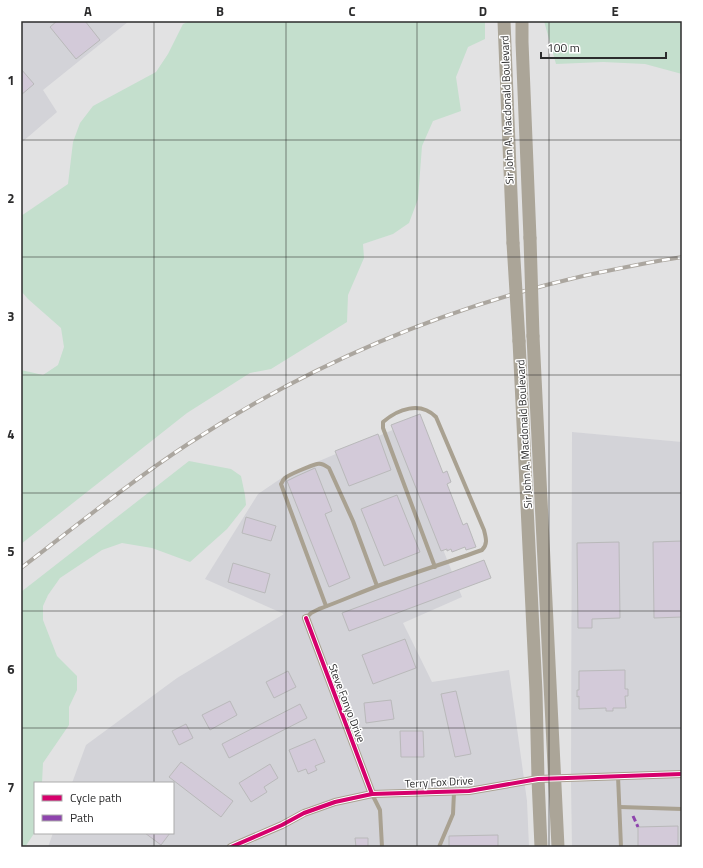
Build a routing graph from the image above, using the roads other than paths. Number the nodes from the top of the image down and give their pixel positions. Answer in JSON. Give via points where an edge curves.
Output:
{"nodes":[{"id":1,"x":504,"y":21,"type":"edge"},
{"id":2,"x":522,"y":21,"type":"edge"},
{"id":3,"x":434,"y":567,"type":"junction"},
{"id":4,"x":377,"y":586,"type":"junction"},
{"id":5,"x":326,"y":606,"type":"junction"},
{"id":6,"x":306,"y":618,"type":"joint"},
{"id":7,"x":682,"y":774,"type":"edge"},
{"id":8,"x":618,"y":776,"type":"junction"},
{"id":9,"x":554,"y":778,"type":"junction"},
{"id":10,"x":538,"y":779,"type":"junction"},
{"id":11,"x":454,"y":792,"type":"junction"},
{"id":12,"x":372,"y":794,"type":"junction"},
{"id":13,"x":620,"y":807,"type":"junction"},
{"id":14,"x":682,"y":809,"type":"edge"},
{"id":15,"x":231,"y":847,"type":"edge"},
{"id":16,"x":382,"y":847,"type":"edge"},
{"id":17,"x":439,"y":847,"type":"edge"},
{"id":18,"x":541,"y":847,"type":"edge"},
{"id":19,"x":558,"y":847,"type":"edge"},
{"id":20,"x":621,"y":847,"type":"edge"}],
"edges":[{"from":1,"to":10,"type":"main road","name":"Sir John A. Macdonald Boulevard","bridge":true},
{"from":2,"to":9,"type":"main road","name":"Sir John A. Macdonald Boulevard","bridge":true,"via":[[533,336]]},
{"from":3,"to":3,"type":"lane","via":[[482,550],[486,547],[487,540],[436,417],[431,412],[416,407],[390,416],[383,422],[383,428]]},
{"from":3,"to":4,"type":"lane"},
{"from":4,"to":5,"type":"lane"},
{"from":4,"to":5,"type":"lane","via":[[353,521],[329,468],[318,464],[312,466],[286,477],[281,484]]},
{"from":5,"to":6,"type":"lane"},
{"from":6,"to":12,"type":"street","name":"Steve Fonyo Drive"},
{"from":7,"to":8,"type":"street","name":"Terry Fox Drive"},
{"from":8,"to":9,"type":"street","name":"Terry Fox Drive"},
{"from":8,"to":13,"type":"lane"},
{"from":9,"to":10,"type":"street","name":"Terry Fox Drive"},
{"from":9,"to":19,"type":"main road","name":"Sir John A. Macdonald Boulevard"},
{"from":10,"to":11,"type":"street","name":"Terry Fox Drive"},
{"from":10,"to":18,"type":"main road","name":"Sir John A. Macdonald Boulevard"},
{"from":11,"to":12,"type":"street","name":"Terry Fox Drive"},
{"from":11,"to":17,"type":"lane","via":[[453,814]]},
{"from":12,"to":15,"type":"street","name":"Terry Fox Drive","via":[[335,802],[304,813]]},
{"from":12,"to":16,"type":"lane","via":[[380,810]]},
{"from":13,"to":14,"type":"lane"},
{"from":13,"to":20,"type":"lane"}]}
